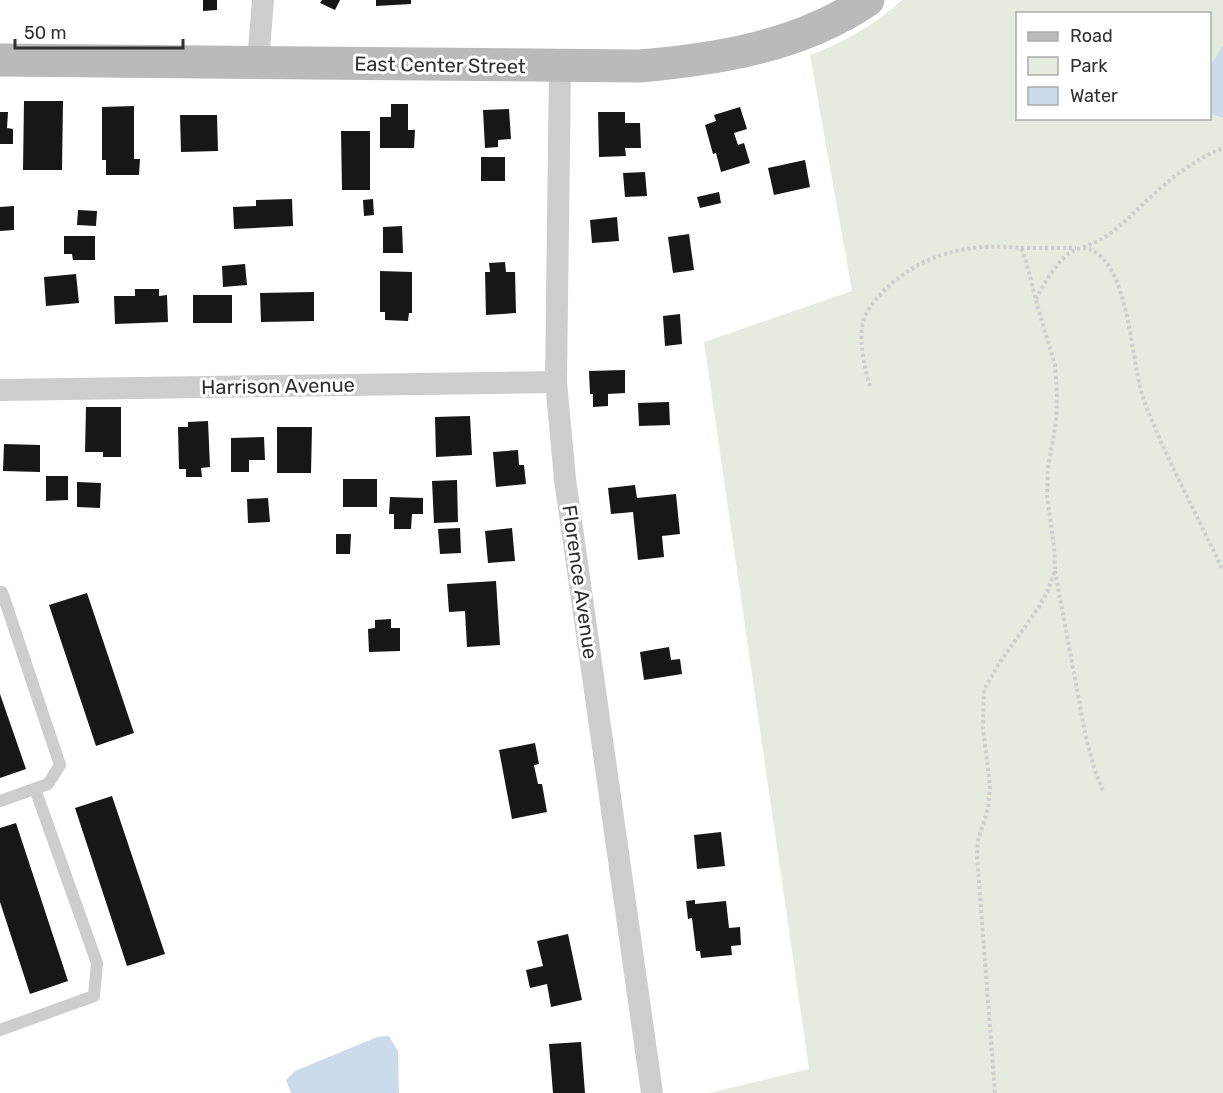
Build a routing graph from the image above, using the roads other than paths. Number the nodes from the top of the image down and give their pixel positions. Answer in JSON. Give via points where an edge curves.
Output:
{"nodes":[{"id":1,"x":263,"y":0,"type":"edge"},
{"id":2,"x":868,"y":0,"type":"edge"},
{"id":3,"x":0,"y":60,"type":"edge"},
{"id":4,"x":258,"y":62,"type":"junction"},
{"id":5,"x":560,"y":67,"type":"junction"},
{"id":6,"x":556,"y":382,"type":"junction"},
{"id":7,"x":0,"y":390,"type":"edge"},
{"id":8,"x":2,"y":592,"type":"dead end"},
{"id":9,"x":35,"y":789,"type":"junction"},
{"id":10,"x":0,"y":801,"type":"edge"},
{"id":11,"x":0,"y":1030,"type":"edge"},
{"id":12,"x":652,"y":1093,"type":"edge"}],
"edges":[{"from":1,"to":4,"type":"street"},
{"from":2,"to":5,"type":"main road","name":"East Center Street","via":[[820,27],[776,44],[729,55],[640,66]]},
{"from":3,"to":4,"type":"main road","name":"East Center Street"},
{"from":4,"to":5,"type":"main road","name":"East Center Street"},
{"from":5,"to":6,"type":"street","name":"Florence Avenue"},
{"from":6,"to":7,"type":"street","name":"Harrison Avenue"},
{"from":6,"to":12,"type":"street","name":"Florence Avenue","via":[[566,479]]},
{"from":8,"to":9,"type":"lane","via":[[60,765],[48,784]]},
{"from":9,"to":10,"type":"lane"},
{"from":9,"to":11,"type":"lane","via":[[97,963],[94,996]]}]}
